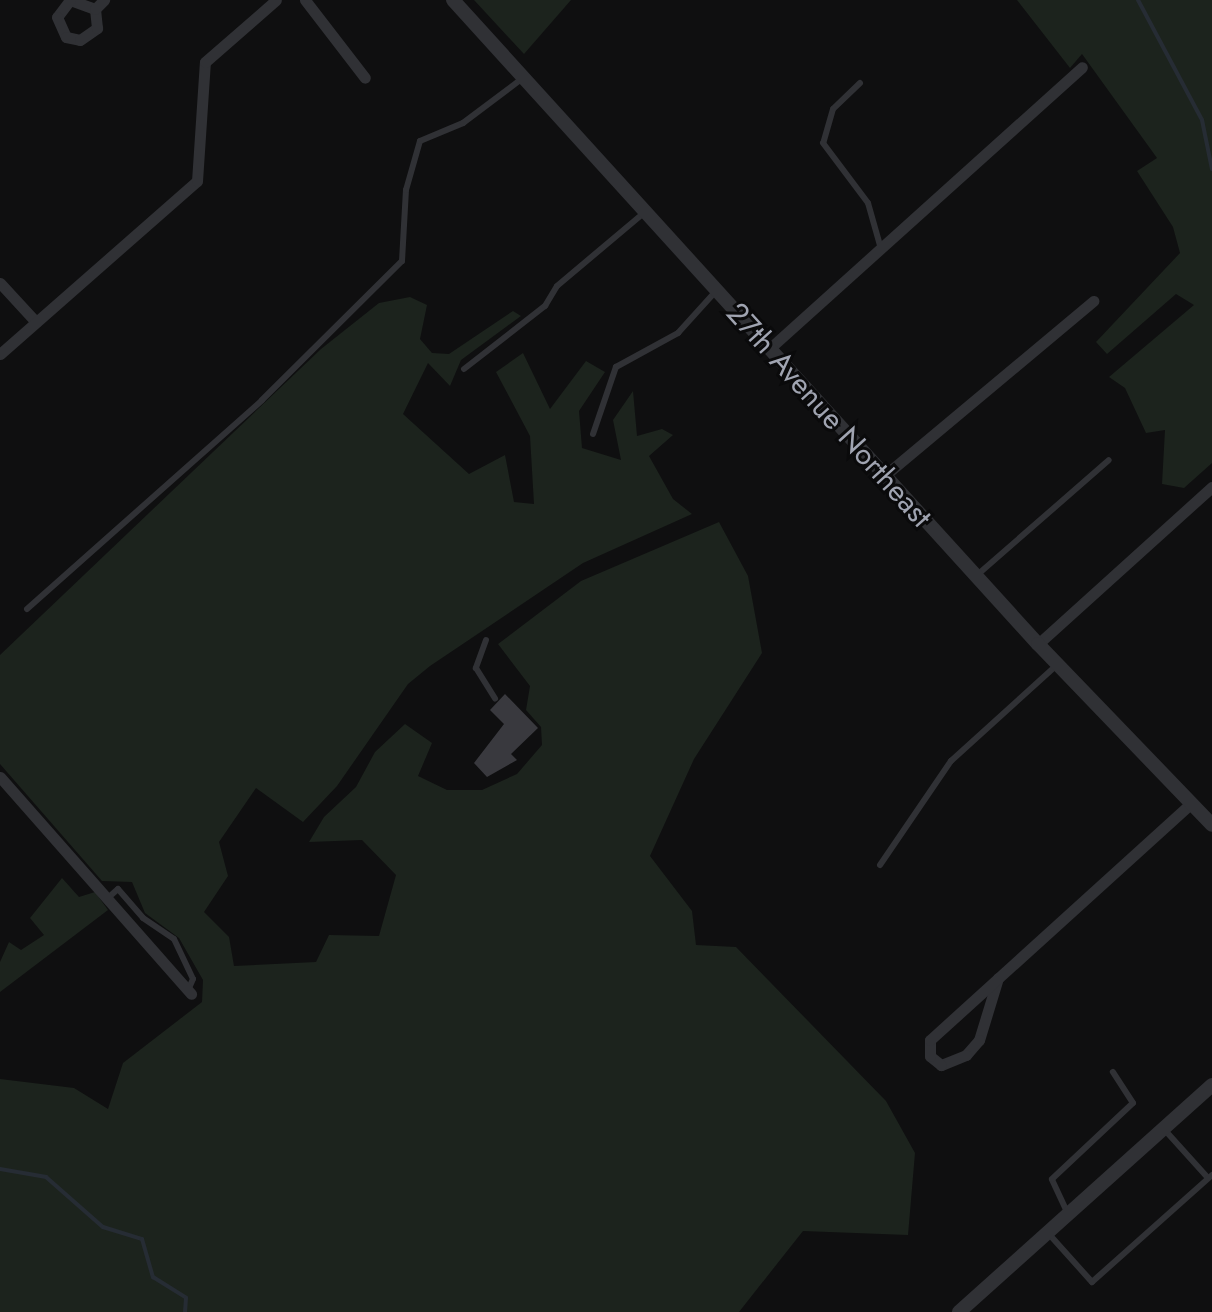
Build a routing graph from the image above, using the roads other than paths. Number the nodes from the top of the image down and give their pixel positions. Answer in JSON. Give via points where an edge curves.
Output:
{"nodes":[{"id":1,"x":276,"y":0,"type":"edge"},
{"id":2,"x":305,"y":0,"type":"edge"},
{"id":3,"x":453,"y":0,"type":"edge"},
{"id":4,"x":1082,"y":67,"type":"dead end"},
{"id":5,"x":365,"y":78,"type":"dead end"},
{"id":6,"x":523,"y":78,"type":"junction"},
{"id":7,"x":860,"y":83,"type":"dead end"},
{"id":8,"x":645,"y":212,"type":"junction"},
{"id":9,"x":881,"y":249,"type":"junction"},
{"id":10,"x":0,"y":283,"type":"edge"},
{"id":11,"x":716,"y":291,"type":"junction"},
{"id":12,"x":1093,"y":301,"type":"dead end"},
{"id":13,"x":36,"y":322,"type":"junction"},
{"id":14,"x":769,"y":349,"type":"junction"},
{"id":15,"x":0,"y":354,"type":"edge"},
{"id":16,"x":464,"y":369,"type":"dead end"},
{"id":17,"x":593,"y":434,"type":"dead end"},
{"id":18,"x":1109,"y":460,"type":"dead end"},
{"id":19,"x":884,"y":476,"type":"junction"},
{"id":20,"x":1212,"y":487,"type":"edge"},
{"id":21,"x":976,"y":577,"type":"junction"},
{"id":22,"x":27,"y":609,"type":"dead end"},
{"id":23,"x":486,"y":640,"type":"dead end"},
{"id":24,"x":1038,"y":644,"type":"junction"},
{"id":25,"x":1058,"y":664,"type":"junction"},
{"id":26,"x":495,"y":699,"type":"dead end"},
{"id":27,"x":0,"y":777,"type":"edge"},
{"id":28,"x":1191,"y":803,"type":"junction"},
{"id":29,"x":1212,"y":825,"type":"edge"},
{"id":30,"x":880,"y":865,"type":"dead end"},
{"id":31,"x":109,"y":897,"type":"junction"},
{"id":32,"x":998,"y":978,"type":"junction"},
{"id":33,"x":189,"y":992,"type":"joint"},
{"id":34,"x":1113,"y":1072,"type":"dead end"},
{"id":35,"x":1212,"y":1085,"type":"edge"},
{"id":36,"x":1163,"y":1128,"type":"junction"},
{"id":37,"x":1210,"y":1176,"type":"edge"},
{"id":38,"x":1068,"y":1214,"type":"junction"},
{"id":39,"x":1048,"y":1233,"type":"junction"},
{"id":40,"x":959,"y":1312,"type":"edge"}],
"edges":[{"from":1,"to":13,"type":"street","via":[[205,62],[197,181]]},
{"from":2,"to":5,"type":"street"},
{"from":3,"to":6,"type":"street","name":"27th Avenue Northeast"},
{"from":4,"to":9,"type":"street"},
{"from":6,"to":8,"type":"street","name":"27th Avenue Northeast"},
{"from":6,"to":22,"type":"lane","via":[[463,123],[420,141],[406,190],[402,261],[262,400]]},
{"from":7,"to":9,"type":"lane","via":[[833,109],[823,143],[872,210]]},
{"from":8,"to":11,"type":"street","name":"27th Avenue Northeast"},
{"from":8,"to":16,"type":"lane","via":[[557,286],[545,306]]},
{"from":9,"to":14,"type":"street"},
{"from":10,"to":13,"type":"street"},
{"from":11,"to":14,"type":"street","name":"27th Avenue Northeast"},
{"from":11,"to":17,"type":"lane","via":[[678,333],[616,367]]},
{"from":12,"to":19,"type":"street"},
{"from":13,"to":15,"type":"street"},
{"from":14,"to":19,"type":"street","name":"27th Avenue Northeast"},
{"from":18,"to":21,"type":"lane"},
{"from":19,"to":21,"type":"street","name":"27th Avenue Northeast"},
{"from":20,"to":24,"type":"street"},
{"from":21,"to":24,"type":"street","name":"27th Avenue Northeast"},
{"from":23,"to":26,"type":"lane","via":[[476,668]]},
{"from":24,"to":25,"type":"street","name":"27th Avenue Northeast"},
{"from":25,"to":28,"type":"street","name":"27th Avenue Northeast"},
{"from":25,"to":30,"type":"lane","via":[[951,761]]},
{"from":27,"to":31,"type":"street"},
{"from":28,"to":29,"type":"street","name":"27th Avenue Northeast"},
{"from":28,"to":32,"type":"street"},
{"from":31,"to":33,"type":"street"},
{"from":31,"to":33,"type":"lane","via":[[118,889],[143,918],[174,939],[193,979]]},
{"from":32,"to":32,"type":"street","via":[[930,1040],[930,1056],[941,1065],[966,1055],[979,1040]]},
{"from":34,"to":38,"type":"lane","via":[[1133,1103],[1052,1179]]},
{"from":35,"to":36,"type":"street"},
{"from":36,"to":37,"type":"lane"},
{"from":36,"to":38,"type":"street"},
{"from":37,"to":39,"type":"lane","via":[[1092,1282]]},
{"from":38,"to":39,"type":"street"},
{"from":39,"to":40,"type":"street"}]}
